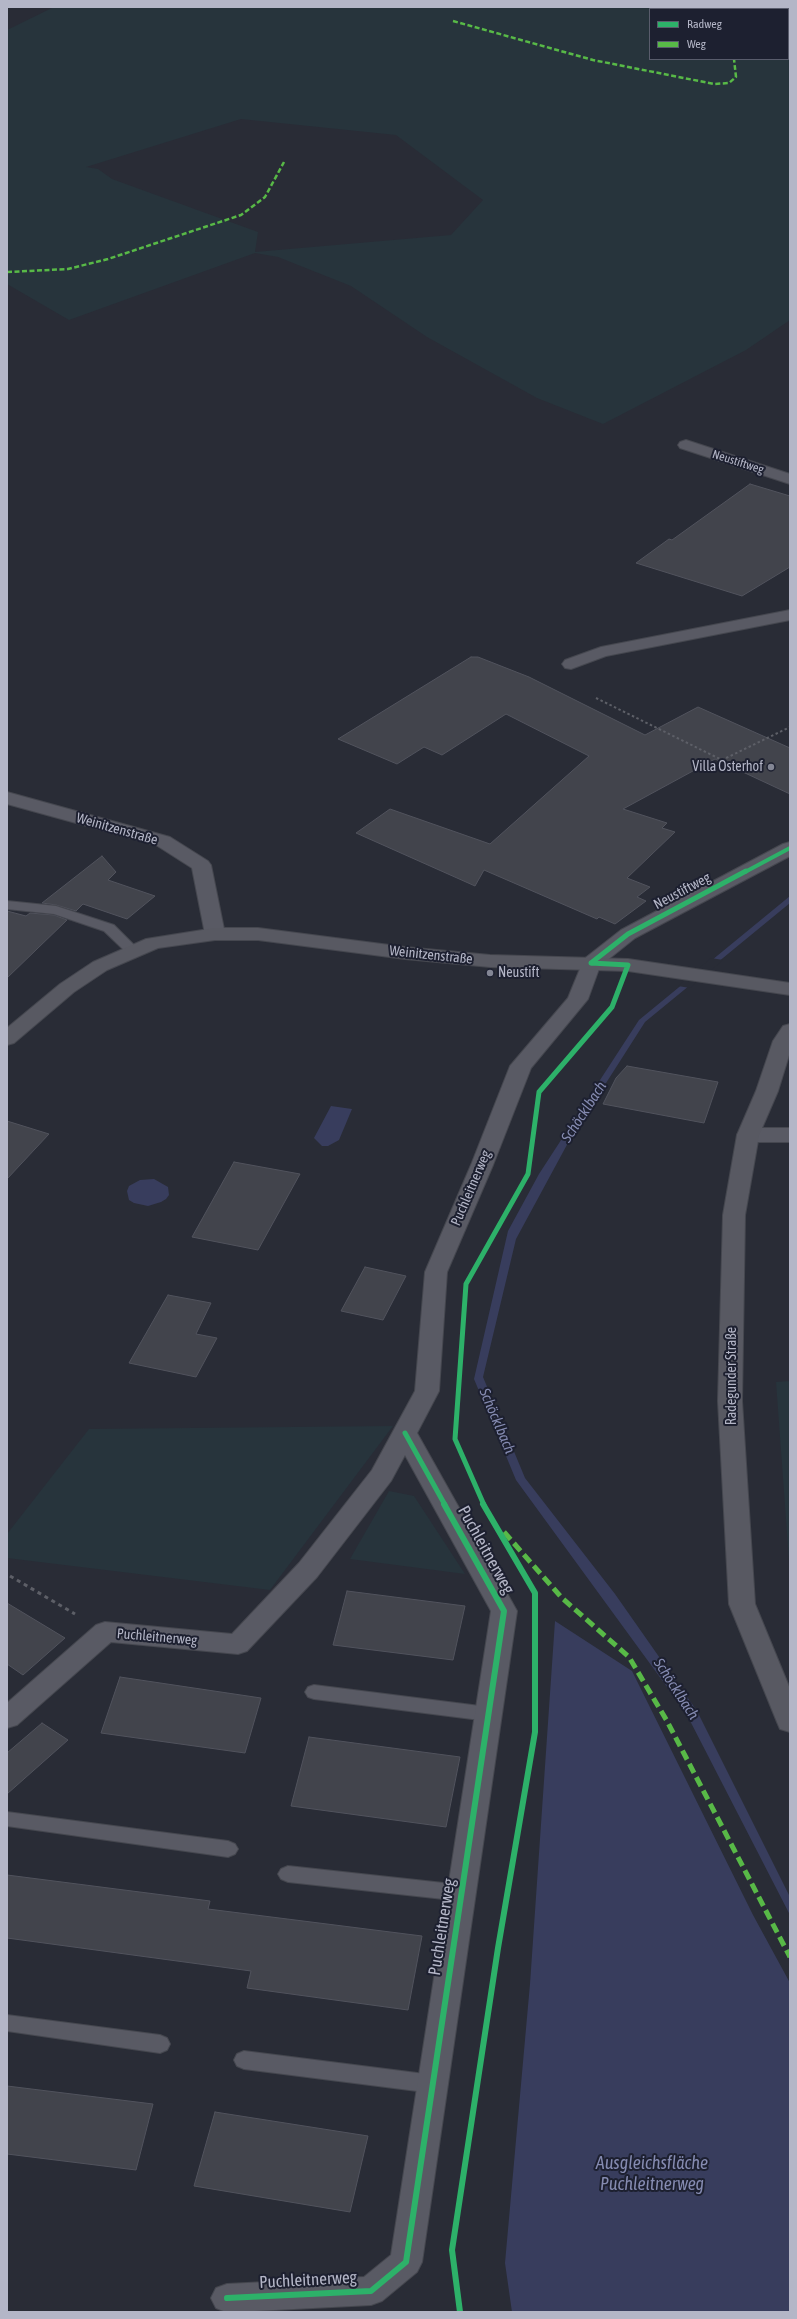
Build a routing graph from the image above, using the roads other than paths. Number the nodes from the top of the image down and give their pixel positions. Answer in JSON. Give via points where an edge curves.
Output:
{"nodes":[{"id":1,"x":686,"y":445,"type":"dead end"},
{"id":2,"x":790,"y":479,"type":"edge"},
{"id":3,"x":790,"y":615,"type":"edge"},
{"id":4,"x":571,"y":664,"type":"dead end"},
{"id":5,"x":7,"y":798,"type":"edge"},
{"id":6,"x":790,"y":848,"type":"edge"},
{"id":7,"x":7,"y":905,"type":"edge"},
{"id":8,"x":215,"y":934,"type":"junction"},
{"id":9,"x":133,"y":951,"type":"junction"},
{"id":10,"x":591,"y":963,"type":"junction"},
{"id":11,"x":790,"y":989,"type":"edge"},
{"id":12,"x":790,"y":1030,"type":"edge"},
{"id":13,"x":7,"y":1039,"type":"edge"},
{"id":14,"x":790,"y":1134,"type":"edge"},
{"id":15,"x":748,"y":1135,"type":"junction"},
{"id":16,"x":405,"y":1433,"type":"junction"},
{"id":17,"x":314,"y":1692,"type":"dead end"},
{"id":18,"x":488,"y":1714,"type":"junction"},
{"id":19,"x":7,"y":1718,"type":"edge"},
{"id":20,"x":790,"y":1722,"type":"edge"},
{"id":21,"x":7,"y":1819,"type":"edge"},
{"id":22,"x":228,"y":1849,"type":"dead end"},
{"id":23,"x":288,"y":1874,"type":"dead end"},
{"id":24,"x":462,"y":1893,"type":"junction"},
{"id":25,"x":7,"y":2023,"type":"edge"},
{"id":26,"x":160,"y":2044,"type":"dead end"},
{"id":27,"x":244,"y":2060,"type":"dead end"},
{"id":28,"x":433,"y":2084,"type":"junction"},
{"id":29,"x":227,"y":2298,"type":"dead end"}],
"edges":[{"from":1,"to":2,"type":"street","name":"Neustiftweg"},
{"from":3,"to":4,"type":"street","via":[[601,652]]},
{"from":5,"to":8,"type":"street","name":"Weinitzenstraße","via":[[163,841],[202,865]]},
{"from":6,"to":10,"type":"street","name":"Neustiftweg","via":[[628,934]]},
{"from":7,"to":9,"type":"lane","via":[[56,910],[109,928]]},
{"from":8,"to":9,"type":"main road","name":"Weinitzenstraße","via":[[153,943]]},
{"from":8,"to":10,"type":"main road","name":"Weinitzenstraße","via":[[258,934],[405,954],[490,961]]},
{"from":9,"to":13,"type":"main road","name":"Weinitzenstraße","via":[[100,966],[67,988]]},
{"from":10,"to":11,"type":"main road","name":"Weinitzenstraße","via":[[673,971]]},
{"from":10,"to":16,"type":"street","name":"Puchleitnerweg","via":[[578,999],[521,1066],[436,1272],[427,1391]]},
{"from":12,"to":15,"type":"main road","name":"Radegunder Straße"},
{"from":14,"to":15,"type":"street"},
{"from":15,"to":20,"type":"main road","name":"Radegunder Straße","via":[[734,1215],[730,1401],[742,1604]]},
{"from":16,"to":18,"type":"street","name":"Puchleitnerweg","via":[[504,1611]]},
{"from":16,"to":19,"type":"street","name":"Puchleitnerweg","via":[[382,1475],[308,1570],[238,1644],[105,1632]]},
{"from":17,"to":18,"type":"lane"},
{"from":18,"to":24,"type":"street","name":"Puchleitnerweg"},
{"from":21,"to":22,"type":"lane"},
{"from":23,"to":24,"type":"lane"},
{"from":24,"to":28,"type":"street","name":"Puchleitnerweg"},
{"from":25,"to":26,"type":"lane"},
{"from":27,"to":28,"type":"lane"},
{"from":28,"to":29,"type":"street","name":"Puchleitnerweg","via":[[406,2262],[371,2291]]}]}
